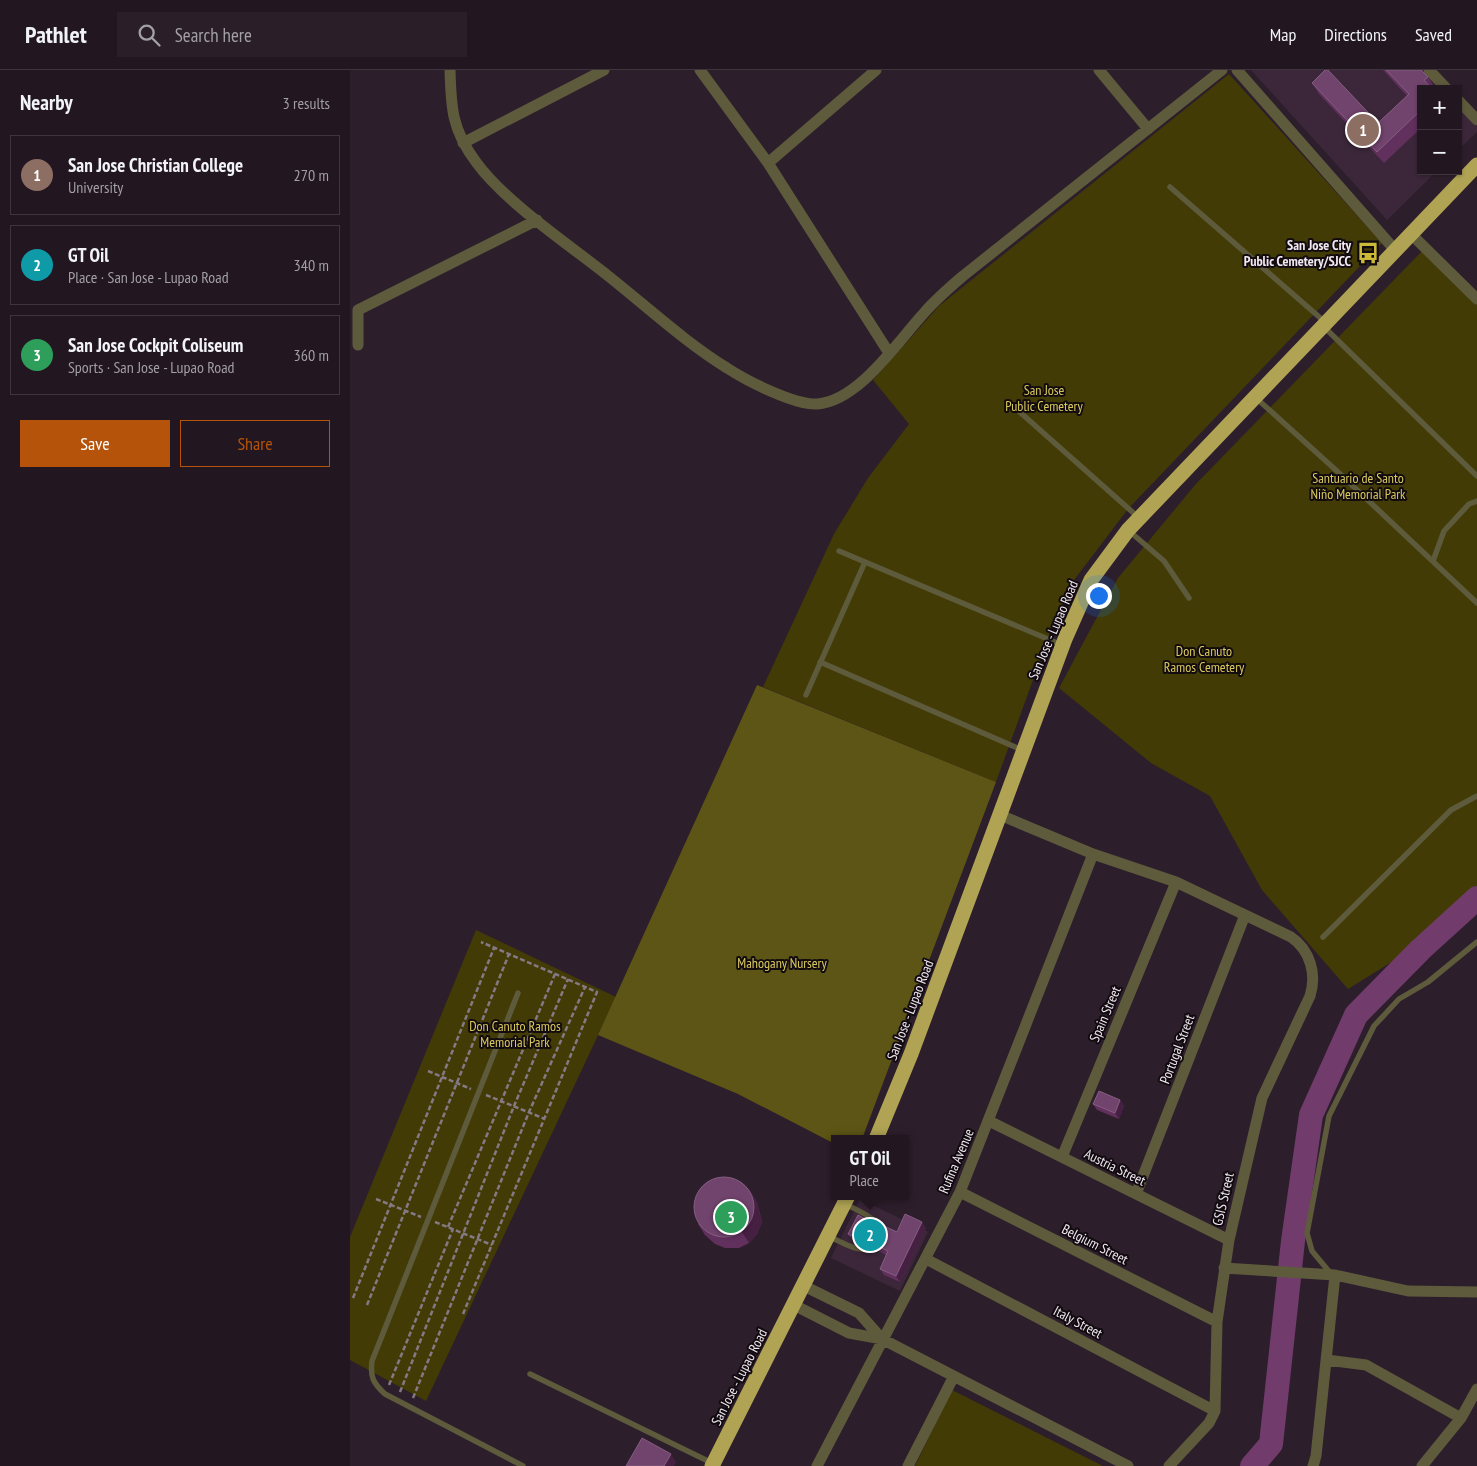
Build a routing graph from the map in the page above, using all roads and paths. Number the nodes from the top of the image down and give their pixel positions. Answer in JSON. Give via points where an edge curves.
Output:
{"nodes":[{"id":1,"x":450,"y":70,"type":"edge"},
{"id":2,"x":604,"y":70,"type":"edge"},
{"id":3,"x":700,"y":70,"type":"edge"},
{"id":4,"x":876,"y":70,"type":"edge"},
{"id":5,"x":1099,"y":70,"type":"edge"},
{"id":6,"x":1222,"y":70,"type":"edge"},
{"id":7,"x":1238,"y":70,"type":"edge"},
{"id":8,"x":1429,"y":70,"type":"edge"},
{"id":9,"x":1443,"y":85,"type":"edge"},
{"id":10,"x":1462,"y":104,"type":"edge"},
{"id":11,"x":1477,"y":120,"type":"edge"},
{"id":12,"x":1148,"y":130,"type":"junction"},
{"id":13,"x":463,"y":143,"type":"junction"},
{"id":14,"x":768,"y":163,"type":"junction"},
{"id":15,"x":1477,"y":166,"type":"edge"},
{"id":16,"x":1170,"y":187,"type":"dead end"},
{"id":17,"x":537,"y":220,"type":"junction"},
{"id":18,"x":1411,"y":234,"type":"junction"},
{"id":19,"x":1395,"y":250,"type":"junction"},
{"id":20,"x":1477,"y":298,"type":"edge"},
{"id":21,"x":1325,"y":325,"type":"junction"},
{"id":22,"x":358,"y":345,"type":"dead end"},
{"id":23,"x":889,"y":353,"type":"junction"},
{"id":24,"x":1255,"y":397,"type":"junction"},
{"id":25,"x":1013,"y":406,"type":"dead end"},
{"id":26,"x":1477,"y":476,"type":"edge"},
{"id":27,"x":1477,"y":501,"type":"edge"},
{"id":28,"x":1140,"y":518,"type":"junction"},
{"id":29,"x":1128,"y":530,"type":"junction"},
{"id":30,"x":839,"y":551,"type":"dead end"},
{"id":31,"x":1433,"y":561,"type":"junction"},
{"id":32,"x":865,"y":562,"type":"junction"},
{"id":33,"x":1189,"y":598,"type":"dead end"},
{"id":34,"x":1477,"y":603,"type":"edge"},
{"id":35,"x":1062,"y":645,"type":"junction"},
{"id":36,"x":820,"y":662,"type":"junction"},
{"id":37,"x":806,"y":695,"type":"dead end"},
{"id":38,"x":1024,"y":751,"type":"junction"},
{"id":39,"x":1477,"y":796,"type":"edge"},
{"id":40,"x":1000,"y":815,"type":"junction"},
{"id":41,"x":1093,"y":854,"type":"junction"},
{"id":42,"x":1176,"y":882,"type":"junction"},
{"id":43,"x":1245,"y":915,"type":"junction"},
{"id":44,"x":1323,"y":937,"type":"dead end"},
{"id":45,"x":481,"y":942,"type":"dead end"},
{"id":46,"x":1477,"y":942,"type":"edge"},
{"id":47,"x":494,"y":948,"type":"junction"},
{"id":48,"x":508,"y":954,"type":"junction"},
{"id":49,"x":555,"y":974,"type":"junction"},
{"id":50,"x":568,"y":979,"type":"junction"},
{"id":51,"x":585,"y":987,"type":"junction"},
{"id":52,"x":518,"y":993,"type":"dead end"},
{"id":53,"x":989,"y":1121,"type":"junction"},
{"id":54,"x":878,"y":1135,"type":"edge"},
{"id":55,"x":1062,"y":1157,"type":"junction"},
{"id":56,"x":960,"y":1192,"type":"junction"},
{"id":57,"x":1136,"y":1194,"type":"junction"},
{"id":58,"x":846,"y":1200,"type":"edge"},
{"id":59,"x":448,"y":1227,"type":"dead end"},
{"id":60,"x":452,"y":1229,"type":"dead end"},
{"id":61,"x":828,"y":1236,"type":"junction"},
{"id":62,"x":1228,"y":1240,"type":"junction"},
{"id":63,"x":926,"y":1259,"type":"junction"},
{"id":64,"x":1224,"y":1268,"type":"junction"},
{"id":65,"x":1334,"y":1275,"type":"junction"},
{"id":66,"x":804,"y":1286,"type":"junction"},
{"id":67,"x":1477,"y":1292,"type":"edge"},
{"id":68,"x":353,"y":1298,"type":"dead end"},
{"id":69,"x":367,"y":1305,"type":"dead end"},
{"id":70,"x":794,"y":1305,"type":"junction"},
{"id":71,"x":463,"y":1314,"type":"dead end"},
{"id":72,"x":1217,"y":1322,"type":"junction"},
{"id":73,"x":882,"y":1339,"type":"junction"},
{"id":74,"x":1328,"y":1360,"type":"junction"},
{"id":75,"x":530,"y":1374,"type":"dead end"},
{"id":76,"x":954,"y":1376,"type":"junction"},
{"id":77,"x":1477,"y":1389,"type":"edge"},
{"id":78,"x":385,"y":1394,"type":"junction"},
{"id":79,"x":397,"y":1401,"type":"junction"},
{"id":80,"x":409,"y":1408,"type":"junction"},
{"id":81,"x":1215,"y":1411,"type":"junction"},
{"id":82,"x":1461,"y":1418,"type":"junction"},
{"id":83,"x":712,"y":1464,"type":"edge"},
{"id":84,"x":523,"y":1466,"type":"edge"},
{"id":85,"x":817,"y":1466,"type":"edge"},
{"id":86,"x":908,"y":1466,"type":"edge"},
{"id":87,"x":1128,"y":1466,"type":"edge"},
{"id":88,"x":1169,"y":1466,"type":"edge"},
{"id":89,"x":1313,"y":1466,"type":"edge"},
{"id":90,"x":1422,"y":1466,"type":"edge"}],
"edges":[{"from":1,"to":13,"type":"street","via":[[451,110]]},
{"from":2,"to":13,"type":"street"},
{"from":3,"to":14,"type":"street"},
{"from":4,"to":14,"type":"street"},
{"from":5,"to":12,"type":"street"},
{"from":6,"to":12,"type":"street"},
{"from":7,"to":19,"type":"street"},
{"from":8,"to":9,"type":"street"},
{"from":10,"to":11,"type":"street"},
{"from":12,"to":23,"type":"street","via":[[963,276],[925,311]]},
{"from":13,"to":17,"type":"street","via":[[494,182]]},
{"from":14,"to":23,"type":"street"},
{"from":15,"to":18,"type":"highway","name":"San Jose - Lupao Road"},
{"from":16,"to":21,"type":"lane"},
{"from":17,"to":22,"type":"street","via":[[358,310]]},
{"from":17,"to":23,"type":"street","via":[[725,367],[794,400],[818,404],[838,398],[865,380]]},
{"from":18,"to":19,"type":"highway","name":"San Jose - Lupao Road"},
{"from":18,"to":20,"type":"street"},
{"from":19,"to":21,"type":"highway","name":"San Jose - Lupao Road"},
{"from":21,"to":24,"type":"highway","name":"San Jose - Lupao Road"},
{"from":21,"to":26,"type":"lane"},
{"from":24,"to":28,"type":"highway","name":"San Jose - Lupao Road"},
{"from":24,"to":31,"type":"lane"},
{"from":25,"to":28,"type":"lane"},
{"from":27,"to":31,"type":"lane","via":[[1469,504],[1444,531]]},
{"from":28,"to":29,"type":"highway","name":"San Jose - Lupao Road"},
{"from":29,"to":33,"type":"lane","via":[[1164,561]]},
{"from":29,"to":35,"type":"highway","name":"San Jose - Lupao Road","via":[[1091,580]]},
{"from":30,"to":32,"type":"lane"},
{"from":31,"to":34,"type":"lane"},
{"from":32,"to":35,"type":"lane"},
{"from":32,"to":36,"type":"lane"},
{"from":35,"to":38,"type":"highway","name":"San Jose - Lupao Road"},
{"from":36,"to":37,"type":"lane"},
{"from":36,"to":38,"type":"lane"},
{"from":38,"to":40,"type":"highway","name":"San Jose - Lupao Road"},
{"from":39,"to":44,"type":"lane","via":[[1451,810]]},
{"from":40,"to":41,"type":"street"},
{"from":40,"to":54,"type":"highway","name":"San Jose - Lupao Road"},
{"from":41,"to":42,"type":"street"},
{"from":41,"to":53,"type":"street","name":"Rufina Avenue"},
{"from":42,"to":43,"type":"street"},
{"from":42,"to":55,"type":"street","name":"Spain Street"},
{"from":43,"to":57,"type":"street","name":"Portugal Street"},
{"from":43,"to":62,"type":"street","name":"GSIS Street","via":[[1295,940],[1309,958],[1313,988],[1262,1098]]},
{"from":45,"to":47,"type":"path"},
{"from":46,"to":65,"type":"lane","via":[[1428,982],[1399,999],[1374,1026],[1329,1116],[1307,1233],[1312,1251]]},
{"from":47,"to":48,"type":"path"},
{"from":47,"to":68,"type":"path"},
{"from":48,"to":49,"type":"path"},
{"from":48,"to":69,"type":"path"},
{"from":49,"to":50,"type":"path"},
{"from":49,"to":59,"type":"path"},
{"from":50,"to":51,"type":"path"},
{"from":50,"to":79,"type":"path"},
{"from":51,"to":71,"type":"path","via":[[597,992]]},
{"from":51,"to":80,"type":"path","via":[[529,1112]]},
{"from":52,"to":78,"type":"lane","via":[[372,1361],[374,1384]]},
{"from":53,"to":55,"type":"street","name":"Austria Street"},
{"from":53,"to":56,"type":"street","name":"Rufina Avenue"},
{"from":55,"to":57,"type":"street","name":"Austria Street"},
{"from":56,"to":63,"type":"street","name":"Rufina Avenue"},
{"from":56,"to":72,"type":"street","name":"Belgium Street"},
{"from":57,"to":62,"type":"street","name":"Austria Street"},
{"from":58,"to":61,"type":"highway","name":"San Jose - Lupao Road"},
{"from":58,"to":61,"type":"lane","via":[[875,1220],[879,1229],[878,1239],[868,1248],[859,1249]]},
{"from":60,"to":78,"type":"path"},
{"from":61,"to":66,"type":"highway","name":"San Jose - Lupao Road"},
{"from":62,"to":64,"type":"street","name":"GSIS Street"},
{"from":63,"to":73,"type":"street","name":"Rufina Avenue"},
{"from":63,"to":81,"type":"street","name":"Italy Street"},
{"from":64,"to":65,"type":"street"},
{"from":64,"to":72,"type":"street","name":"GSIS Street"},
{"from":65,"to":67,"type":"street","via":[[1408,1291]]},
{"from":65,"to":74,"type":"street"},
{"from":66,"to":70,"type":"highway","name":"San Jose - Lupao Road"},
{"from":66,"to":73,"type":"street","via":[[859,1313]]},
{"from":70,"to":73,"type":"street","via":[[849,1333]]},
{"from":70,"to":83,"type":"highway","name":"San Jose - Lupao Road"},
{"from":72,"to":81,"type":"street","name":"GSIS Street"},
{"from":73,"to":76,"type":"street"},
{"from":73,"to":85,"type":"street","name":"Rufina Avenue"},
{"from":74,"to":82,"type":"street","via":[[1366,1365]]},
{"from":74,"to":89,"type":"street"},
{"from":75,"to":83,"type":"lane"},
{"from":76,"to":86,"type":"street"},
{"from":76,"to":87,"type":"street"},
{"from":77,"to":82,"type":"street"},
{"from":78,"to":79,"type":"lane"},
{"from":79,"to":80,"type":"lane"},
{"from":80,"to":84,"type":"lane"},
{"from":81,"to":88,"type":"street","via":[[1209,1423]]},
{"from":82,"to":90,"type":"street"}]}
